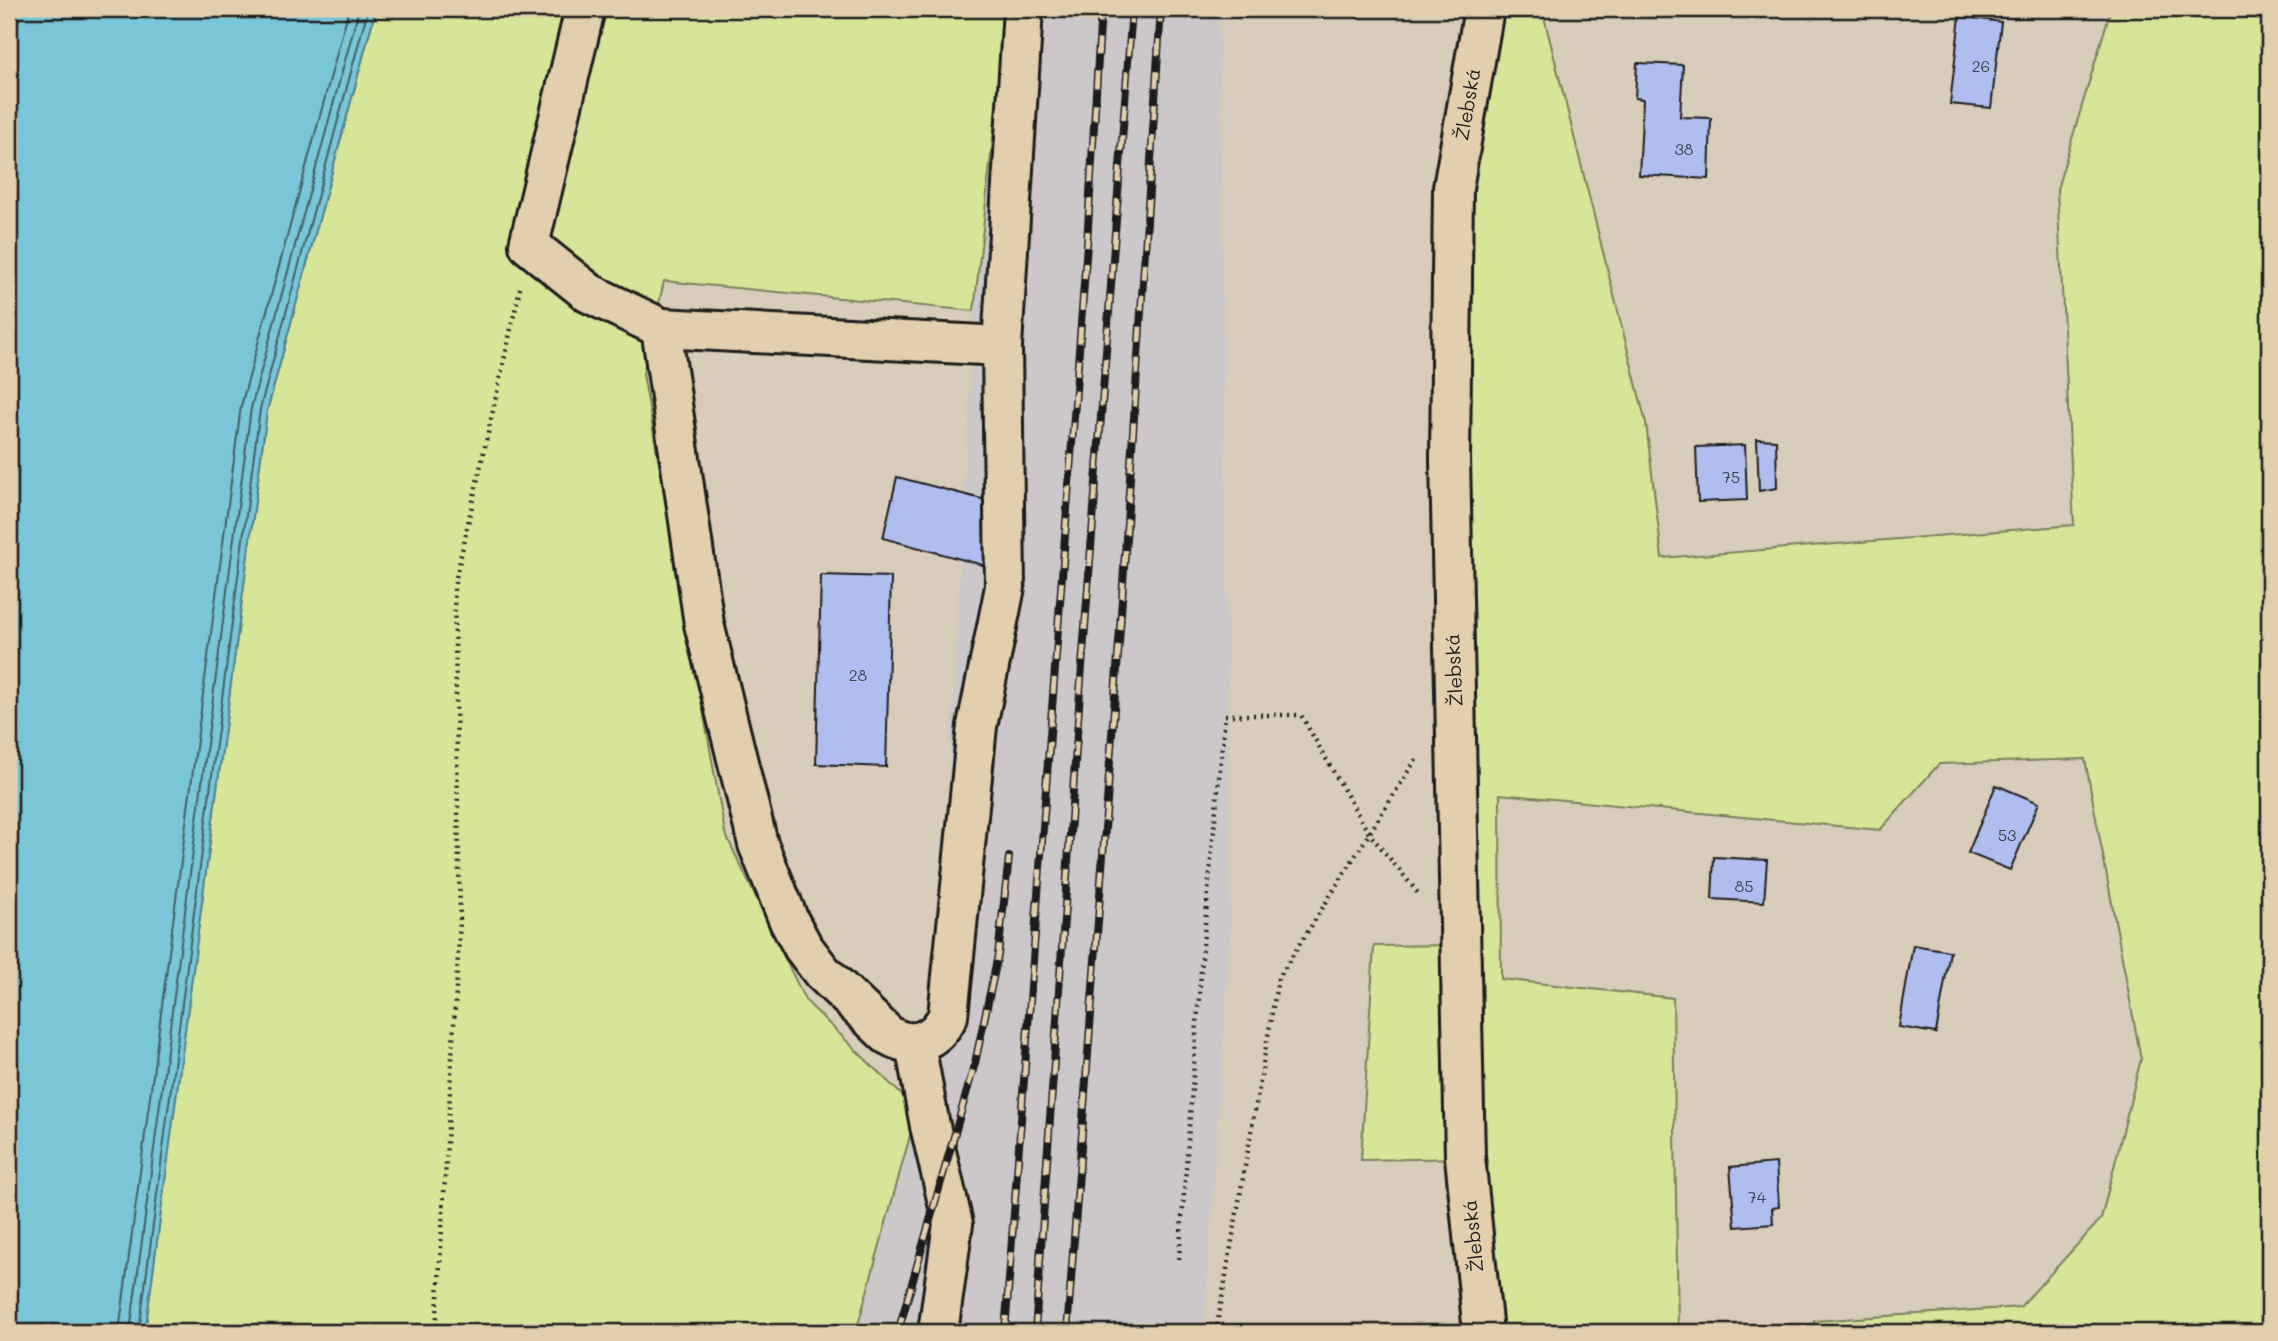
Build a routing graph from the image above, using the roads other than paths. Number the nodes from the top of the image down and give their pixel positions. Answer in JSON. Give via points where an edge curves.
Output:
{"nodes":[{"id":1,"x":585,"y":9,"type":"edge"},
{"id":2,"x":1023,"y":9,"type":"edge"},
{"id":3,"x":1484,"y":9,"type":"edge"},
{"id":4,"x":661,"y":328,"type":"junction"},
{"id":5,"x":1002,"y":346,"type":"junction"},
{"id":6,"x":915,"y":1044,"type":"junction"},
{"id":7,"x":938,"y":1332,"type":"edge"},
{"id":8,"x":1483,"y":1332,"type":"edge"}],
"edges":[{"from":1,"to":4,"type":"street","via":[[529,246],[589,293]]},
{"from":2,"to":5,"type":"street"},
{"from":3,"to":8,"type":"street","name":"Žlebská","via":[[1453,188],[1450,459],[1465,1157]]},
{"from":4,"to":5,"type":"street"},
{"from":4,"to":6,"type":"street","via":[[704,624],[758,844],[789,921],[822,972],[888,1035]]},
{"from":5,"to":6,"type":"street","via":[[1005,586],[977,726],[948,1016],[941,1031]]},
{"from":6,"to":7,"type":"street","via":[[953,1224]]}]}
